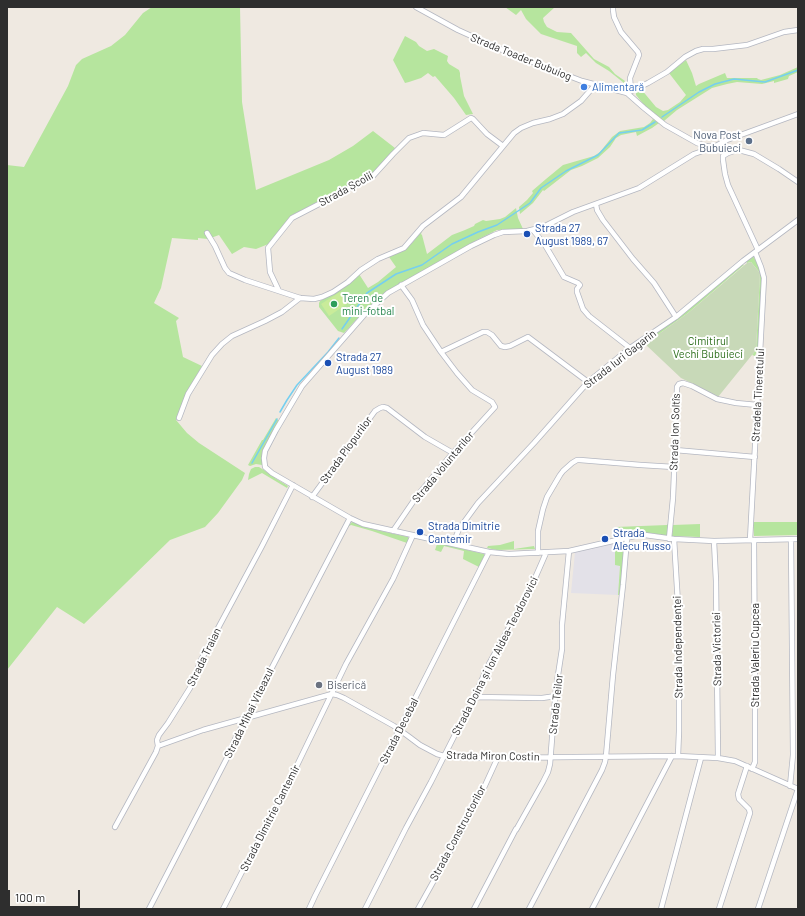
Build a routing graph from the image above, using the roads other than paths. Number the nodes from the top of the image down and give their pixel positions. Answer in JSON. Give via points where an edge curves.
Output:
{"nodes":[{"id":1,"x":416,"y":7,"type":"edge"},
{"id":2,"x":613,"y":7,"type":"edge"},
{"id":3,"x":798,"y":30,"type":"edge"},
{"id":4,"x":595,"y":85,"type":"junction"},
{"id":5,"x":629,"y":92,"type":"junction"},
{"id":6,"x":798,"y":114,"type":"edge"},
{"id":7,"x":503,"y":146,"type":"junction"},
{"id":8,"x":714,"y":147,"type":"junction"},
{"id":9,"x":739,"y":150,"type":"junction"},
{"id":10,"x":798,"y":182,"type":"edge"},
{"id":11,"x":596,"y":204,"type":"junction"},
{"id":12,"x":798,"y":220,"type":"edge"},
{"id":13,"x":534,"y":230,"type":"junction"},
{"id":14,"x":207,"y":234,"type":"dead end"},
{"id":15,"x":756,"y":251,"type":"junction"},
{"id":16,"x":401,"y":285,"type":"junction"},
{"id":17,"x":279,"y":291,"type":"junction"},
{"id":18,"x":300,"y":298,"type":"junction"},
{"id":19,"x":676,"y":317,"type":"junction"},
{"id":20,"x":630,"y":348,"type":"junction"},
{"id":21,"x":441,"y":352,"type":"junction"},
{"id":22,"x":588,"y":382,"type":"junction"},
{"id":23,"x":757,"y":405,"type":"junction"},
{"id":24,"x":179,"y":418,"type":"dead end"},
{"id":25,"x":675,"y":450,"type":"junction"},
{"id":26,"x":453,"y":453,"type":"junction"},
{"id":27,"x":755,"y":457,"type":"junction"},
{"id":28,"x":674,"y":467,"type":"junction"},
{"id":29,"x":292,"y":485,"type":"junction"},
{"id":30,"x":312,"y":497,"type":"junction"},
{"id":31,"x":350,"y":518,"type":"junction"},
{"id":32,"x":393,"y":531,"type":"junction"},
{"id":33,"x":413,"y":535,"type":"junction"},
{"id":34,"x":627,"y":538,"type":"junction"},
{"id":35,"x":672,"y":539,"type":"junction"},
{"id":36,"x":798,"y":539,"type":"edge"},
{"id":37,"x":752,"y":540,"type":"junction"},
{"id":38,"x":791,"y":540,"type":"junction"},
{"id":39,"x":714,"y":541,"type":"junction"},
{"id":40,"x":452,"y":544,"type":"junction"},
{"id":41,"x":569,"y":551,"type":"junction"},
{"id":42,"x":489,"y":552,"type":"junction"},
{"id":43,"x":538,"y":553,"type":"junction"},
{"id":44,"x":546,"y":553,"type":"junction"},
{"id":45,"x":332,"y":694,"type":"junction"},
{"id":46,"x":556,"y":696,"type":"junction"},
{"id":47,"x":474,"y":697,"type":"junction"},
{"id":48,"x":247,"y":717,"type":"junction"},
{"id":49,"x":400,"y":730,"type":"junction"},
{"id":50,"x":158,"y":746,"type":"junction"},
{"id":51,"x":444,"y":756,"type":"junction"},
{"id":52,"x":551,"y":756,"type":"junction"},
{"id":53,"x":606,"y":756,"type":"junction"},
{"id":54,"x":672,"y":756,"type":"junction"},
{"id":55,"x":678,"y":756,"type":"junction"},
{"id":56,"x":498,"y":758,"type":"junction"},
{"id":57,"x":701,"y":758,"type":"junction"},
{"id":58,"x":718,"y":758,"type":"junction"},
{"id":59,"x":747,"y":766,"type":"junction"},
{"id":60,"x":752,"y":768,"type":"junction"},
{"id":61,"x":790,"y":786,"type":"junction"},
{"id":62,"x":798,"y":789,"type":"edge"},
{"id":63,"x":115,"y":827,"type":"dead end"},
{"id":64,"x":149,"y":909,"type":"edge"},
{"id":65,"x":223,"y":909,"type":"edge"},
{"id":66,"x":310,"y":909,"type":"edge"},
{"id":67,"x":365,"y":909,"type":"edge"},
{"id":68,"x":418,"y":909,"type":"edge"},
{"id":69,"x":474,"y":909,"type":"edge"},
{"id":70,"x":529,"y":909,"type":"edge"},
{"id":71,"x":592,"y":909,"type":"edge"},
{"id":72,"x":662,"y":909,"type":"edge"},
{"id":73,"x":719,"y":909,"type":"edge"},
{"id":74,"x":758,"y":909,"type":"edge"}],
"edges":[{"from":1,"to":4,"type":"street","name":"Strada Toader Bubuiog","via":[[488,44]]},
{"from":2,"to":5,"type":"street","via":[[618,27],[639,54],[630,78]]},
{"from":3,"to":5,"type":"street","via":[[784,32],[747,45],[696,51],[666,72]]},
{"from":4,"to":5,"type":"street","name":"Strada Toader Bubuiog"},
{"from":4,"to":7,"type":"street","via":[[581,101],[563,114],[521,128]]},
{"from":5,"to":8,"type":"street","name":"Strada Toader Bubuiog","via":[[665,125],[697,143]]},
{"from":6,"to":8,"type":"street"},
{"from":7,"to":17,"type":"street","name":"Strada Școlii","via":[[471,118],[444,135],[423,133],[409,138],[373,176],[292,218],[286,225],[268,248],[270,272]]},
{"from":7,"to":18,"type":"street","via":[[461,197],[423,226],[404,248],[378,259],[333,292],[314,299]]},
{"from":8,"to":9,"type":"street","name":"Strada Toader Bubuiog"},
{"from":8,"to":11,"type":"street","via":[[689,157],[639,188]]},
{"from":9,"to":10,"type":"street","name":"Strada Toader Bubuiog","via":[[767,161]]},
{"from":9,"to":15,"type":"street","name":"Stradela Tineretului","via":[[723,156],[725,174]]},
{"from":11,"to":13,"type":"street"},
{"from":11,"to":19,"type":"street","via":[[603,220],[654,283]]},
{"from":12,"to":15,"type":"street","name":"Strada Iuri Gagarin"},
{"from":13,"to":16,"type":"street","via":[[494,235]]},
{"from":13,"to":20,"type":"street","via":[[564,277],[580,285],[577,292],[583,309]]},
{"from":14,"to":17,"type":"street","via":[[229,273]]},
{"from":15,"to":19,"type":"street","name":"Strada Iuri Gagarin"},
{"from":15,"to":23,"type":"street","name":"Stradela Tineretului","via":[[764,277]]},
{"from":16,"to":21,"type":"street"},
{"from":16,"to":29,"type":"street","via":[[365,314],[302,386],[276,430],[265,451],[265,467]]},
{"from":17,"to":18,"type":"street"},
{"from":18,"to":24,"type":"street","via":[[282,312],[232,336],[222,344],[212,355],[188,394]]},
{"from":19,"to":20,"type":"street","name":"Strada Iuri Gagarin"},
{"from":20,"to":22,"type":"street","name":"Strada Iuri Gagarin"},
{"from":21,"to":22,"type":"street","via":[[483,332],[492,335],[505,347],[528,337]]},
{"from":21,"to":26,"type":"street","name":"Strada Voluntarilor","via":[[472,390],[492,402],[495,407]]},
{"from":22,"to":40,"type":"street","name":"Strada Iuri Gagarin","via":[[478,503],[459,529]]},
{"from":23,"to":25,"type":"street","name":"Strada Ion Soltîs","via":[[717,399],[692,386],[679,384],[676,398]]},
{"from":23,"to":27,"type":"street","name":"Stradela Tineretului"},
{"from":25,"to":27,"type":"street"},
{"from":25,"to":28,"type":"street","name":"Strada Ion Soltîs"},
{"from":26,"to":30,"type":"street","name":"Strada Plopurilor","via":[[425,437],[383,407],[375,411]]},
{"from":26,"to":32,"type":"street","name":"Strada Voluntarilor","via":[[417,496]]},
{"from":27,"to":37,"type":"street","name":"Stradela Tineretului"},
{"from":28,"to":35,"type":"street","name":"Strada Ion Soltîs"},
{"from":28,"to":43,"type":"street","via":[[580,460],[572,463],[560,474],[547,497],[538,531]]},
{"from":29,"to":30,"type":"street"},
{"from":29,"to":50,"type":"street","name":"Strada Traian","via":[[201,660],[190,688],[159,735]]},
{"from":30,"to":31,"type":"street"},
{"from":31,"to":32,"type":"street"},
{"from":31,"to":48,"type":"street","name":"Strada Mihai Viteazul"},
{"from":32,"to":33,"type":"street"},
{"from":33,"to":40,"type":"street"},
{"from":33,"to":45,"type":"street","name":"Strada Dimitrie Cantemir","via":[[393,579]]},
{"from":34,"to":35,"type":"street","via":[[645,535]]},
{"from":34,"to":41,"type":"street"},
{"from":34,"to":53,"type":"street"},
{"from":35,"to":39,"type":"street"},
{"from":35,"to":55,"type":"street","name":"Strada Independenței","via":[[680,633]]},
{"from":36,"to":38,"type":"street"},
{"from":37,"to":38,"type":"street"},
{"from":37,"to":39,"type":"street"},
{"from":37,"to":60,"type":"street","name":"Strada Valeriu Cupcea","via":[[755,704],[755,762]]},
{"from":38,"to":61,"type":"street","via":[[793,755]]},
{"from":39,"to":58,"type":"street","name":"Strada Victoriei"},
{"from":40,"to":42,"type":"street"},
{"from":41,"to":44,"type":"street"},
{"from":41,"to":46,"type":"street","name":"Strada Teilor"},
{"from":42,"to":43,"type":"street"},
{"from":42,"to":49,"type":"street","name":"Strada Decebal"},
{"from":43,"to":44,"type":"street"},
{"from":44,"to":47,"type":"street","name":"Strada Doina și Ion Aldea-Teodorovici"},
{"from":45,"to":48,"type":"street"},
{"from":45,"to":49,"type":"street","name":"Strada Miron Costin","via":[[344,698]]},
{"from":45,"to":65,"type":"street","name":"Strada Dimitrie Cantemir"},
{"from":46,"to":47,"type":"street"},
{"from":46,"to":52,"type":"street","name":"Strada Teilor"},
{"from":47,"to":51,"type":"street","name":"Strada Doina și Ion Aldea-Teodorovici"},
{"from":48,"to":50,"type":"street"},
{"from":48,"to":64,"type":"street","name":"Strada Mihai Viteazul"},
{"from":49,"to":51,"type":"street","name":"Strada Miron Costin","via":[[420,745]]},
{"from":49,"to":66,"type":"street","name":"Strada Decebal"},
{"from":50,"to":63,"type":"street","name":"Strada Traian"},
{"from":51,"to":56,"type":"street","name":"Strada Miron Costin"},
{"from":51,"to":67,"type":"street","name":"Strada Doina și Ion Aldea-Teodorovici"},
{"from":52,"to":53,"type":"street","name":"Strada Miron Costin"},
{"from":52,"to":56,"type":"street","name":"Strada Miron Costin"},
{"from":52,"to":69,"type":"street","name":"Strada Teilor","via":[[548,772]]},
{"from":53,"to":54,"type":"street","name":"Strada Miron Costin"},
{"from":53,"to":70,"type":"street","via":[[602,770]]},
{"from":54,"to":55,"type":"street","name":"Strada Miron Costin"},
{"from":54,"to":71,"type":"street"},
{"from":55,"to":57,"type":"street","name":"Strada Miron Costin"},
{"from":56,"to":68,"type":"street","name":"Strada Constructorilor"},
{"from":57,"to":58,"type":"street","name":"Strada Miron Costin"},
{"from":57,"to":72,"type":"street"},
{"from":58,"to":59,"type":"street","name":"Strada Miron Costin"},
{"from":59,"to":60,"type":"street","name":"Strada Miron Costin"},
{"from":59,"to":73,"type":"street","via":[[738,794],[750,813]]},
{"from":60,"to":61,"type":"street","name":"Strada Miron Costin"},
{"from":61,"to":62,"type":"street","name":"Strada Miron Costin"},
{"from":62,"to":74,"type":"street"}]}
